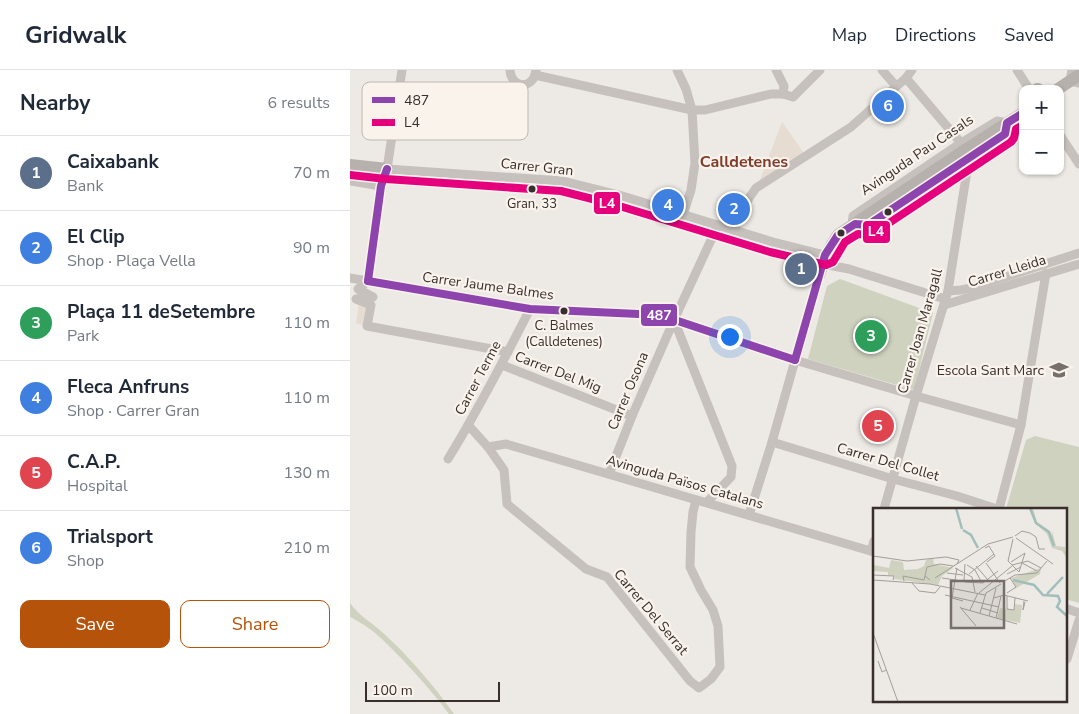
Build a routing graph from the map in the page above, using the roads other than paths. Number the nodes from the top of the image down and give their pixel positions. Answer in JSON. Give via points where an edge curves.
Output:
{"nodes":[{"id":1,"x":507,"y":70,"type":"edge"},
{"id":2,"x":677,"y":70,"type":"edge"},
{"id":3,"x":776,"y":70,"type":"edge"},
{"id":4,"x":820,"y":70,"type":"edge"},
{"id":5,"x":882,"y":70,"type":"edge"},
{"id":6,"x":1017,"y":70,"type":"edge"},
{"id":7,"x":535,"y":72,"type":"edge"},
{"id":8,"x":909,"y":74,"type":"edge"},
{"id":9,"x":1075,"y":77,"type":"edge"},
{"id":10,"x":515,"y":82,"type":"edge"},
{"id":11,"x":528,"y":83,"type":"edge"},
{"id":12,"x":1026,"y":85,"type":"edge"},
{"id":13,"x":1064,"y":85,"type":"edge"},
{"id":14,"x":896,"y":86,"type":"junction"},
{"id":15,"x":788,"y":96,"type":"junction"},
{"id":16,"x":692,"y":110,"type":"junction"},
{"id":17,"x":1019,"y":116,"type":"edge"},
{"id":18,"x":1007,"y":123,"type":"junction"},
{"id":19,"x":392,"y":140,"type":"edge"},
{"id":20,"x":1064,"y":141,"type":"edge"},
{"id":21,"x":960,"y":143,"type":"junction"},
{"id":22,"x":969,"y":158,"type":"junction"},
{"id":23,"x":1079,"y":164,"type":"edge"},
{"id":24,"x":350,"y":165,"type":"edge"},
{"id":25,"x":387,"y":170,"type":"junction"},
{"id":26,"x":350,"y":181,"type":"edge"},
{"id":27,"x":381,"y":186,"type":"junction"},
{"id":28,"x":683,"y":215,"type":"junction"},
{"id":29,"x":853,"y":224,"type":"junction"},
{"id":30,"x":718,"y":225,"type":"junction"},
{"id":31,"x":733,"y":230,"type":"junction"},
{"id":32,"x":1079,"y":253,"type":"edge"},
{"id":33,"x":1079,"y":264,"type":"edge"},
{"id":34,"x":822,"y":265,"type":"junction"},
{"id":35,"x":1046,"y":273,"type":"junction"},
{"id":36,"x":350,"y":278,"type":"edge"},
{"id":37,"x":368,"y":281,"type":"junction"},
{"id":38,"x":946,"y":298,"type":"junction"},
{"id":39,"x":530,"y":309,"type":"junction"},
{"id":40,"x":674,"y":320,"type":"junction"},
{"id":41,"x":508,"y":352,"type":"junction"},
{"id":42,"x":795,"y":360,"type":"junction"},
{"id":43,"x":502,"y":365,"type":"junction"},
{"id":44,"x":916,"y":396,"type":"junction"},
{"id":45,"x":632,"y":416,"type":"junction"},
{"id":46,"x":1020,"y":425,"type":"junction"},
{"id":47,"x":468,"y":426,"type":"junction"},
{"id":48,"x":772,"y":442,"type":"junction"},
{"id":49,"x":488,"y":447,"type":"junction"},
{"id":50,"x":448,"y":459,"type":"dead end"},
{"id":51,"x":608,"y":474,"type":"junction"},
{"id":52,"x":893,"y":479,"type":"junction"},
{"id":53,"x":696,"y":500,"type":"junction"},
{"id":54,"x":707,"y":502,"type":"junction"},
{"id":55,"x":884,"y":508,"type":"edge"},
{"id":56,"x":995,"y":508,"type":"edge"},
{"id":57,"x":998,"y":508,"type":"edge"},
{"id":58,"x":750,"y":516,"type":"junction"},
{"id":59,"x":872,"y":551,"type":"edge"},
{"id":60,"x":1066,"y":608,"type":"edge"},
{"id":61,"x":1079,"y":613,"type":"edge"},
{"id":62,"x":1079,"y":620,"type":"edge"},
{"id":63,"x":1067,"y":660,"type":"dead end"}],
"edges":[{"from":1,"to":10,"type":"street"},
{"from":2,"to":16,"type":"street"},
{"from":3,"to":15,"type":"street"},
{"from":4,"to":15,"type":"street"},
{"from":5,"to":14,"type":"street"},
{"from":6,"to":12,"type":"street"},
{"from":7,"to":11,"type":"street"},
{"from":7,"to":16,"type":"street"},
{"from":8,"to":14,"type":"street"},
{"from":8,"to":21,"type":"street"},
{"from":9,"to":13,"type":"street"},
{"from":14,"to":31,"type":"street","via":[[851,128],[756,188]]},
{"from":15,"to":16,"type":"street","via":[[771,94],[706,110]]},
{"from":16,"to":28,"type":"street","via":[[695,163]]},
{"from":17,"to":18,"type":"street","name":"Avinguda Pau Casals"},
{"from":18,"to":21,"type":"street","name":"Avinguda Pau Casals","via":[[997,121]]},
{"from":18,"to":22,"type":"street","name":"Avinguda Pau Casals","via":[[1005,134]]},
{"from":18,"to":29,"type":"street","name":"Avinguda Pau Casals"},
{"from":19,"to":25,"type":"street"},
{"from":20,"to":23,"type":"street"},
{"from":21,"to":29,"type":"street","name":"Avinguda Pau Casals","via":[[853,216]]},
{"from":22,"to":29,"type":"street","name":"Avinguda Pau Casals","via":[[868,225]]},
{"from":22,"to":38,"type":"street","name":"Carrer Joan Maragall"},
{"from":24,"to":25,"type":"street"},
{"from":25,"to":27,"type":"street"},
{"from":25,"to":28,"type":"street","name":"Carrer Gran","via":[[563,181]]},
{"from":26,"to":27,"type":"street"},
{"from":27,"to":37,"type":"street"},
{"from":28,"to":30,"type":"street","name":"Carrer Gran"},
{"from":29,"to":34,"type":"street","name":"Avinguda Pau Casals","via":[[838,235]]},
{"from":30,"to":31,"type":"street","name":"Carrer Gran"},
{"from":30,"to":40,"type":"street","name":"Carrer Osona"},
{"from":31,"to":34,"type":"street","name":"Carrer Gran","via":[[773,242]]},
{"from":32,"to":38,"type":"street","name":"Carrer Lleida","via":[[961,290]]},
{"from":33,"to":35,"type":"street","name":"Carrer Lleida"},
{"from":34,"to":38,"type":"street","name":"Carrer Gran","via":[[849,269]]},
{"from":34,"to":42,"type":"street"},
{"from":35,"to":38,"type":"street","name":"Carrer Lleida"},
{"from":35,"to":46,"type":"street"},
{"from":36,"to":37,"type":"street","name":"Carrer Jaume Balmes"},
{"from":37,"to":39,"type":"street","name":"Carrer Jaume Balmes"},
{"from":37,"to":41,"type":"street","via":[[358,289],[373,297],[356,298],[368,306],[367,326]]},
{"from":38,"to":44,"type":"street","name":"Carrer Joan Maragall"},
{"from":39,"to":40,"type":"street","name":"Carrer Jaume Balmes","via":[[660,315]]},
{"from":39,"to":41,"type":"street","name":"Carrer Terme"},
{"from":40,"to":42,"type":"street","name":"Carrer Jaume Balmes"},
{"from":40,"to":45,"type":"street","name":"Carrer Osona"},
{"from":40,"to":54,"type":"street","via":[[732,466],[731,477]]},
{"from":41,"to":43,"type":"street","name":"Carrer Terme"},
{"from":42,"to":44,"type":"street","name":"Carrer Jaume Balmes"},
{"from":42,"to":48,"type":"street"},
{"from":43,"to":45,"type":"street","name":"Carrer Del Mig"},
{"from":43,"to":47,"type":"street","name":"Carrer Terme"},
{"from":44,"to":46,"type":"street","name":"Carrer Jaume Balmes"},
{"from":44,"to":52,"type":"street","name":"Carrer Joan Maragall"},
{"from":45,"to":51,"type":"street","name":"Carrer Osona"},
{"from":46,"to":57,"type":"street"},
{"from":47,"to":49,"type":"street","name":"Carrer Del Serrat"},
{"from":47,"to":50,"type":"street","name":"Carrer Terme"},
{"from":48,"to":52,"type":"street","name":"Carrer Del Collet"},
{"from":48,"to":58,"type":"street"},
{"from":49,"to":51,"type":"street","name":"Avinguda Països Catalans","via":[[506,444]]},
{"from":49,"to":53,"type":"street","name":"Carrer Del Serrat","via":[[504,470],[507,504],[586,569],[607,577],[699,688],[720,667],[718,626],[690,566],[692,512]]},
{"from":51,"to":53,"type":"street","name":"Avinguda Països Catalans"},
{"from":52,"to":55,"type":"street","name":"Carrer Joan Maragall"},
{"from":52,"to":56,"type":"street","name":"Carrer Del Collet"},
{"from":53,"to":54,"type":"street","name":"Avinguda Països Catalans"},
{"from":54,"to":58,"type":"street","name":"Avinguda Països Catalans"},
{"from":58,"to":59,"type":"street","name":"Avinguda Països Catalans"},
{"from":60,"to":61,"type":"street"},
{"from":62,"to":63,"type":"street"}]}
